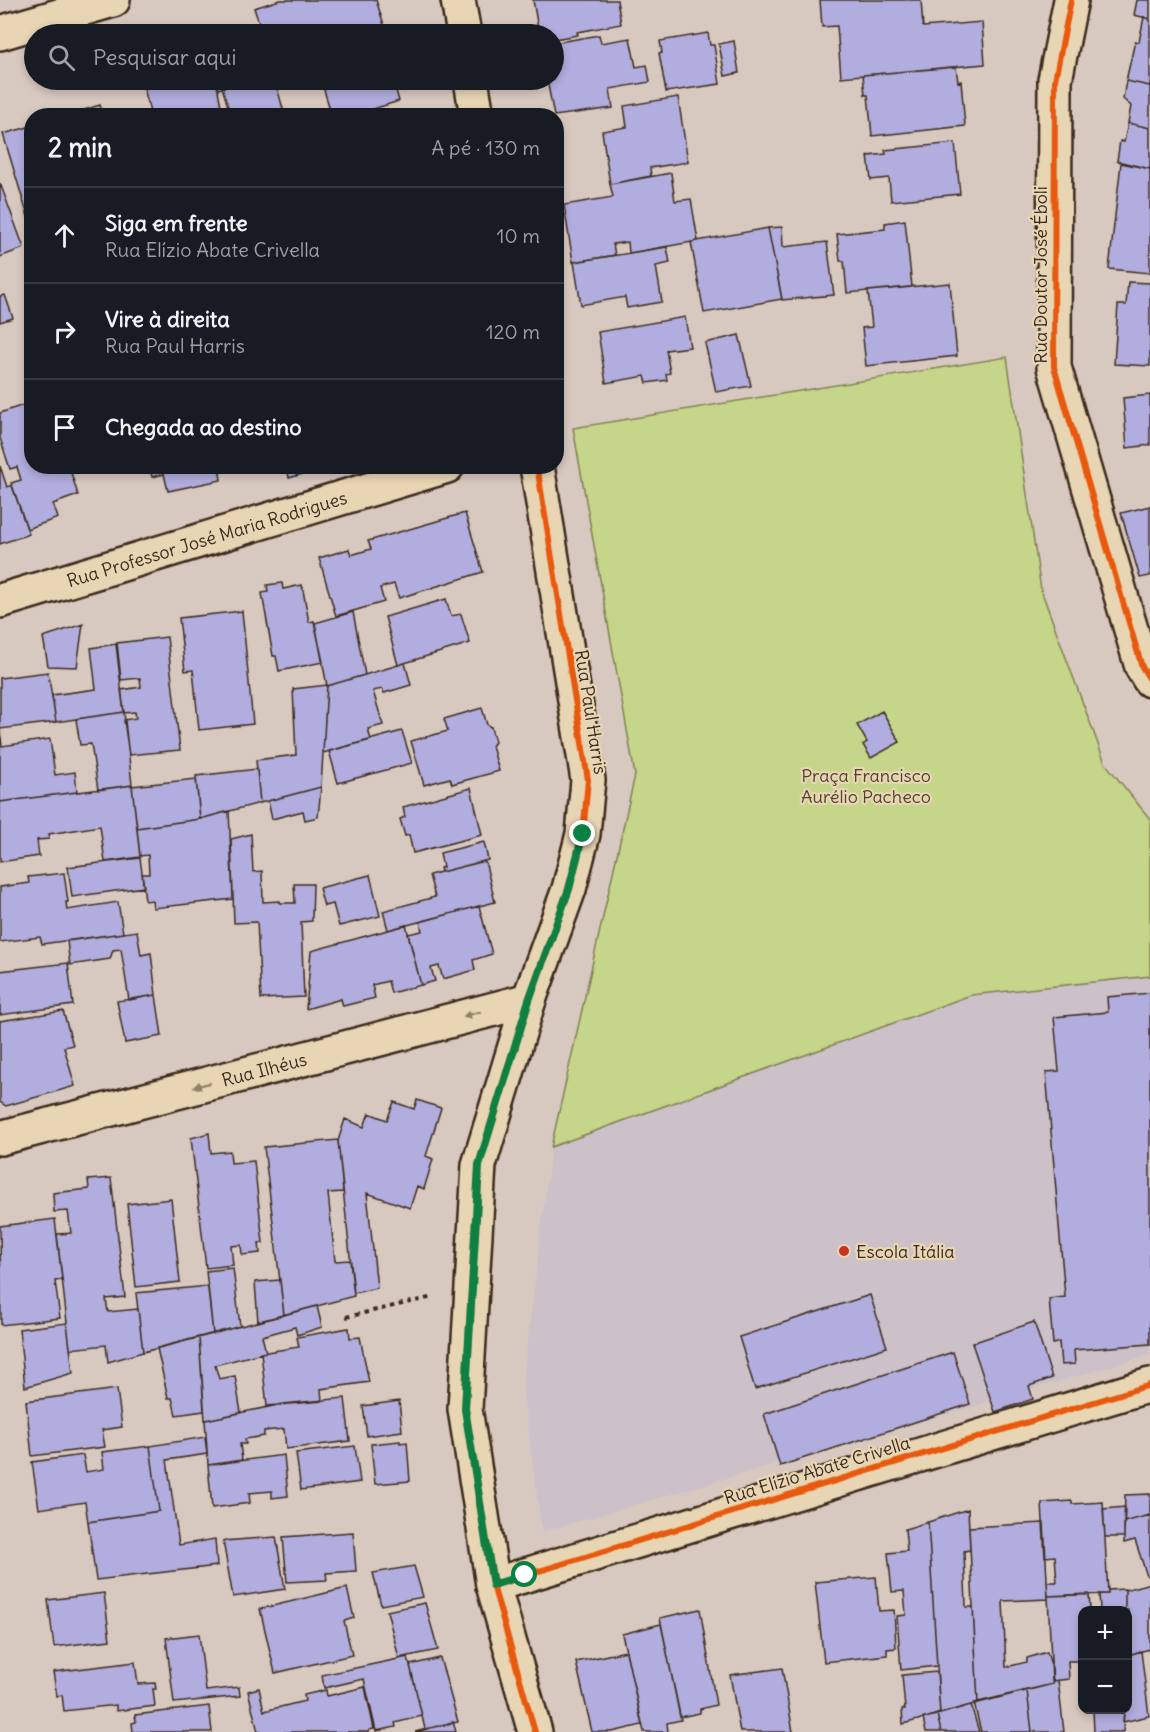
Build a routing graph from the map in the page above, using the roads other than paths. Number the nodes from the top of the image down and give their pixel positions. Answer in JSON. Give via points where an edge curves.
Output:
{"nodes":[{"id":1,"x":113,"y":0,"type":"edge"},
{"id":2,"x":458,"y":0,"type":"edge"},
{"id":3,"x":1071,"y":0,"type":"edge"},
{"id":4,"x":31,"y":24,"type":"edge"},
{"id":5,"x":462,"y":24,"type":"edge"},
{"id":6,"x":24,"y":26,"type":"edge"},
{"id":7,"x":0,"y":33,"type":"edge"},
{"id":8,"x":473,"y":90,"type":"edge"},
{"id":9,"x":476,"y":108,"type":"edge"},
{"id":10,"x":421,"y":474,"type":"edge"},
{"id":11,"x":538,"y":474,"type":"edge"},
{"id":12,"x":0,"y":601,"type":"edge"},
{"id":13,"x":1150,"y":680,"type":"edge"},
{"id":14,"x":529,"y":1000,"type":"junction"},
{"id":15,"x":0,"y":1138,"type":"edge"},
{"id":16,"x":1150,"y":1385,"type":"edge"},
{"id":17,"x":493,"y":1585,"type":"junction"},
{"id":18,"x":535,"y":1732,"type":"edge"}],
"edges":[{"from":1,"to":4,"type":"street"},
{"from":2,"to":5,"type":"street"},
{"from":3,"to":13,"type":"street","name":"Rua Doutor José Éboli","via":[[1055,80],[1054,367],[1142,667]]},
{"from":6,"to":7,"type":"street"},
{"from":8,"to":9,"type":"street"},
{"from":10,"to":12,"type":"street","name":"Rua Professor José Maria Rodrigues"},
{"from":11,"to":14,"type":"street","name":"Rua Paul Harris","via":[[588,780],[583,834],[569,889]]},
{"from":14,"to":15,"type":"street","name":"Rua Ilhéus","one_way":true},
{"from":14,"to":17,"type":"street","name":"Rua Paul Harris","via":[[479,1165],[465,1409]]},
{"from":16,"to":17,"type":"street","name":"Rua Elízio Abate Crivella"},
{"from":17,"to":18,"type":"street","name":"Rua Paul Harris"}]}
